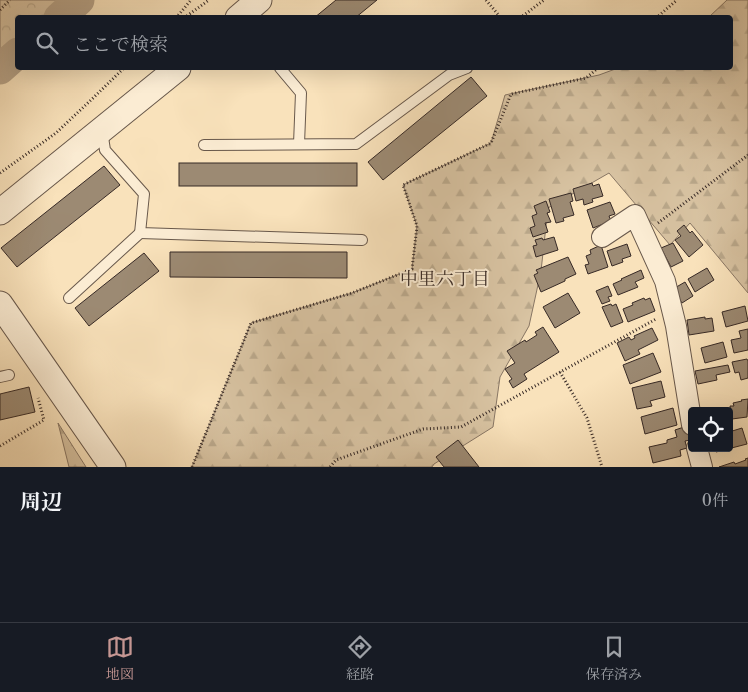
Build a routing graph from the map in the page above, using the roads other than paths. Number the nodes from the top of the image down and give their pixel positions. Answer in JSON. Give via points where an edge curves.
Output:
{"nodes":[{"id":1,"x":260,"y":0,"type":"edge"},
{"id":2,"x":241,"y":15,"type":"edge"},
{"id":3,"x":176,"y":70,"type":"edge"},
{"id":4,"x":282,"y":70,"type":"edge"},
{"id":5,"x":462,"y":70,"type":"edge"},
{"id":6,"x":102,"y":130,"type":"junction"},
{"id":7,"x":299,"y":144,"type":"junction"},
{"id":8,"x":204,"y":145,"type":"dead end"},
{"id":9,"x":0,"y":212,"type":"edge"},
{"id":10,"x":140,"y":233,"type":"junction"},
{"id":11,"x":602,"y":237,"type":"dead end"},
{"id":12,"x":362,"y":240,"type":"dead end"},
{"id":13,"x":69,"y":298,"type":"dead end"},
{"id":14,"x":0,"y":304,"type":"edge"},
{"id":15,"x":689,"y":407,"type":"edge"},
{"id":16,"x":699,"y":452,"type":"edge"},
{"id":17,"x":113,"y":467,"type":"edge"},
{"id":18,"x":702,"y":467,"type":"edge"}],
"edges":[{"from":1,"to":2,"type":"street"},
{"from":3,"to":6,"type":"street"},
{"from":4,"to":7,"type":"lane","via":[[301,93]]},
{"from":5,"to":7,"type":"lane","via":[[449,75],[356,144]]},
{"from":6,"to":9,"type":"street"},
{"from":6,"to":10,"type":"lane","via":[[105,150],[144,194]]},
{"from":7,"to":8,"type":"lane"},
{"from":10,"to":12,"type":"lane"},
{"from":10,"to":13,"type":"lane"},
{"from":11,"to":15,"type":"street","via":[[635,215],[665,281]]},
{"from":14,"to":17,"type":"street"},
{"from":16,"to":18,"type":"street"}]}
